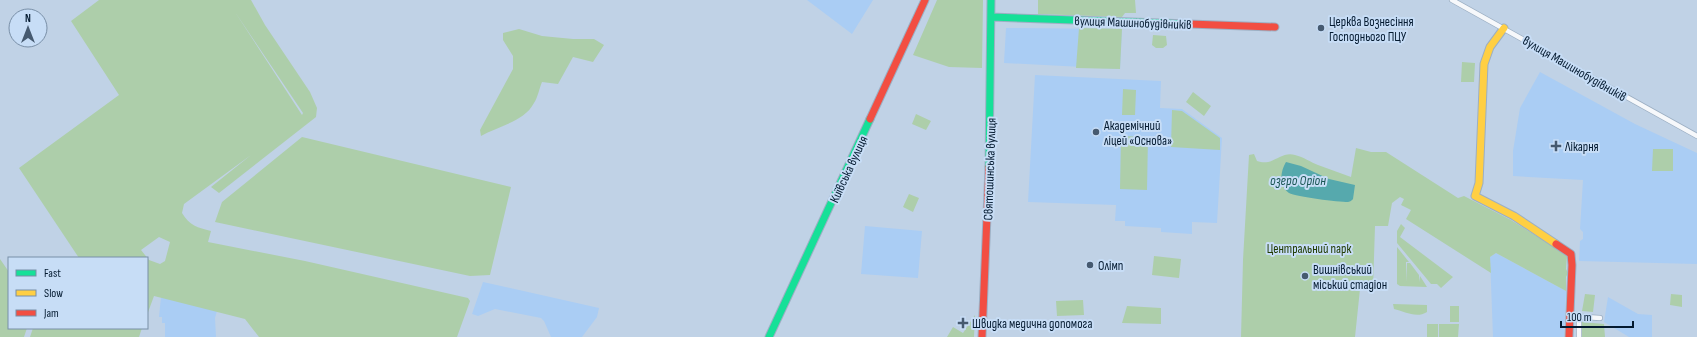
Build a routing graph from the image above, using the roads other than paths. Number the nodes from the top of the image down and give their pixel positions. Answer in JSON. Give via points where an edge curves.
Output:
{"nodes":[{"id":1,"x":925,"y":0,"type":"edge"},
{"id":2,"x":991,"y":0,"type":"edge"},
{"id":3,"x":1452,"y":0,"type":"edge"},
{"id":4,"x":990,"y":17,"type":"junction"},
{"id":5,"x":1274,"y":27,"type":"dead end"},
{"id":6,"x":1504,"y":28,"type":"junction"},
{"id":7,"x":1697,"y":136,"type":"edge"},
{"id":8,"x":1570,"y":316,"type":"junction"},
{"id":9,"x":1580,"y":317,"type":"junction"},
{"id":10,"x":1600,"y":318,"type":"dead end"},
{"id":11,"x":770,"y":337,"type":"edge"},
{"id":12,"x":982,"y":337,"type":"edge"},
{"id":13,"x":1569,"y":337,"type":"edge"},
{"id":14,"x":1579,"y":337,"type":"edge"}],
"edges":[{"from":1,"to":11,"type":"street","name":"Київська вулиця"},
{"from":2,"to":4,"type":"street","name":"Святошинська вулиця"},
{"from":3,"to":6,"type":"street","name":"вулиця Машинобудівників"},
{"from":4,"to":5,"type":"street","name":"вулиця Машинобудівників"},
{"from":4,"to":12,"type":"street","name":"Святошинська вулиця","via":[[990,139]]},
{"from":6,"to":7,"type":"street","name":"вулиця Машинобудівників"},
{"from":6,"to":8,"type":"street","via":[[1490,47],[1484,64],[1479,183],[1474,196],[1514,216],[1571,254]]},
{"from":8,"to":9,"type":"street"},
{"from":8,"to":13,"type":"street"},
{"from":9,"to":10,"type":"street"},
{"from":9,"to":14,"type":"street"}]}
